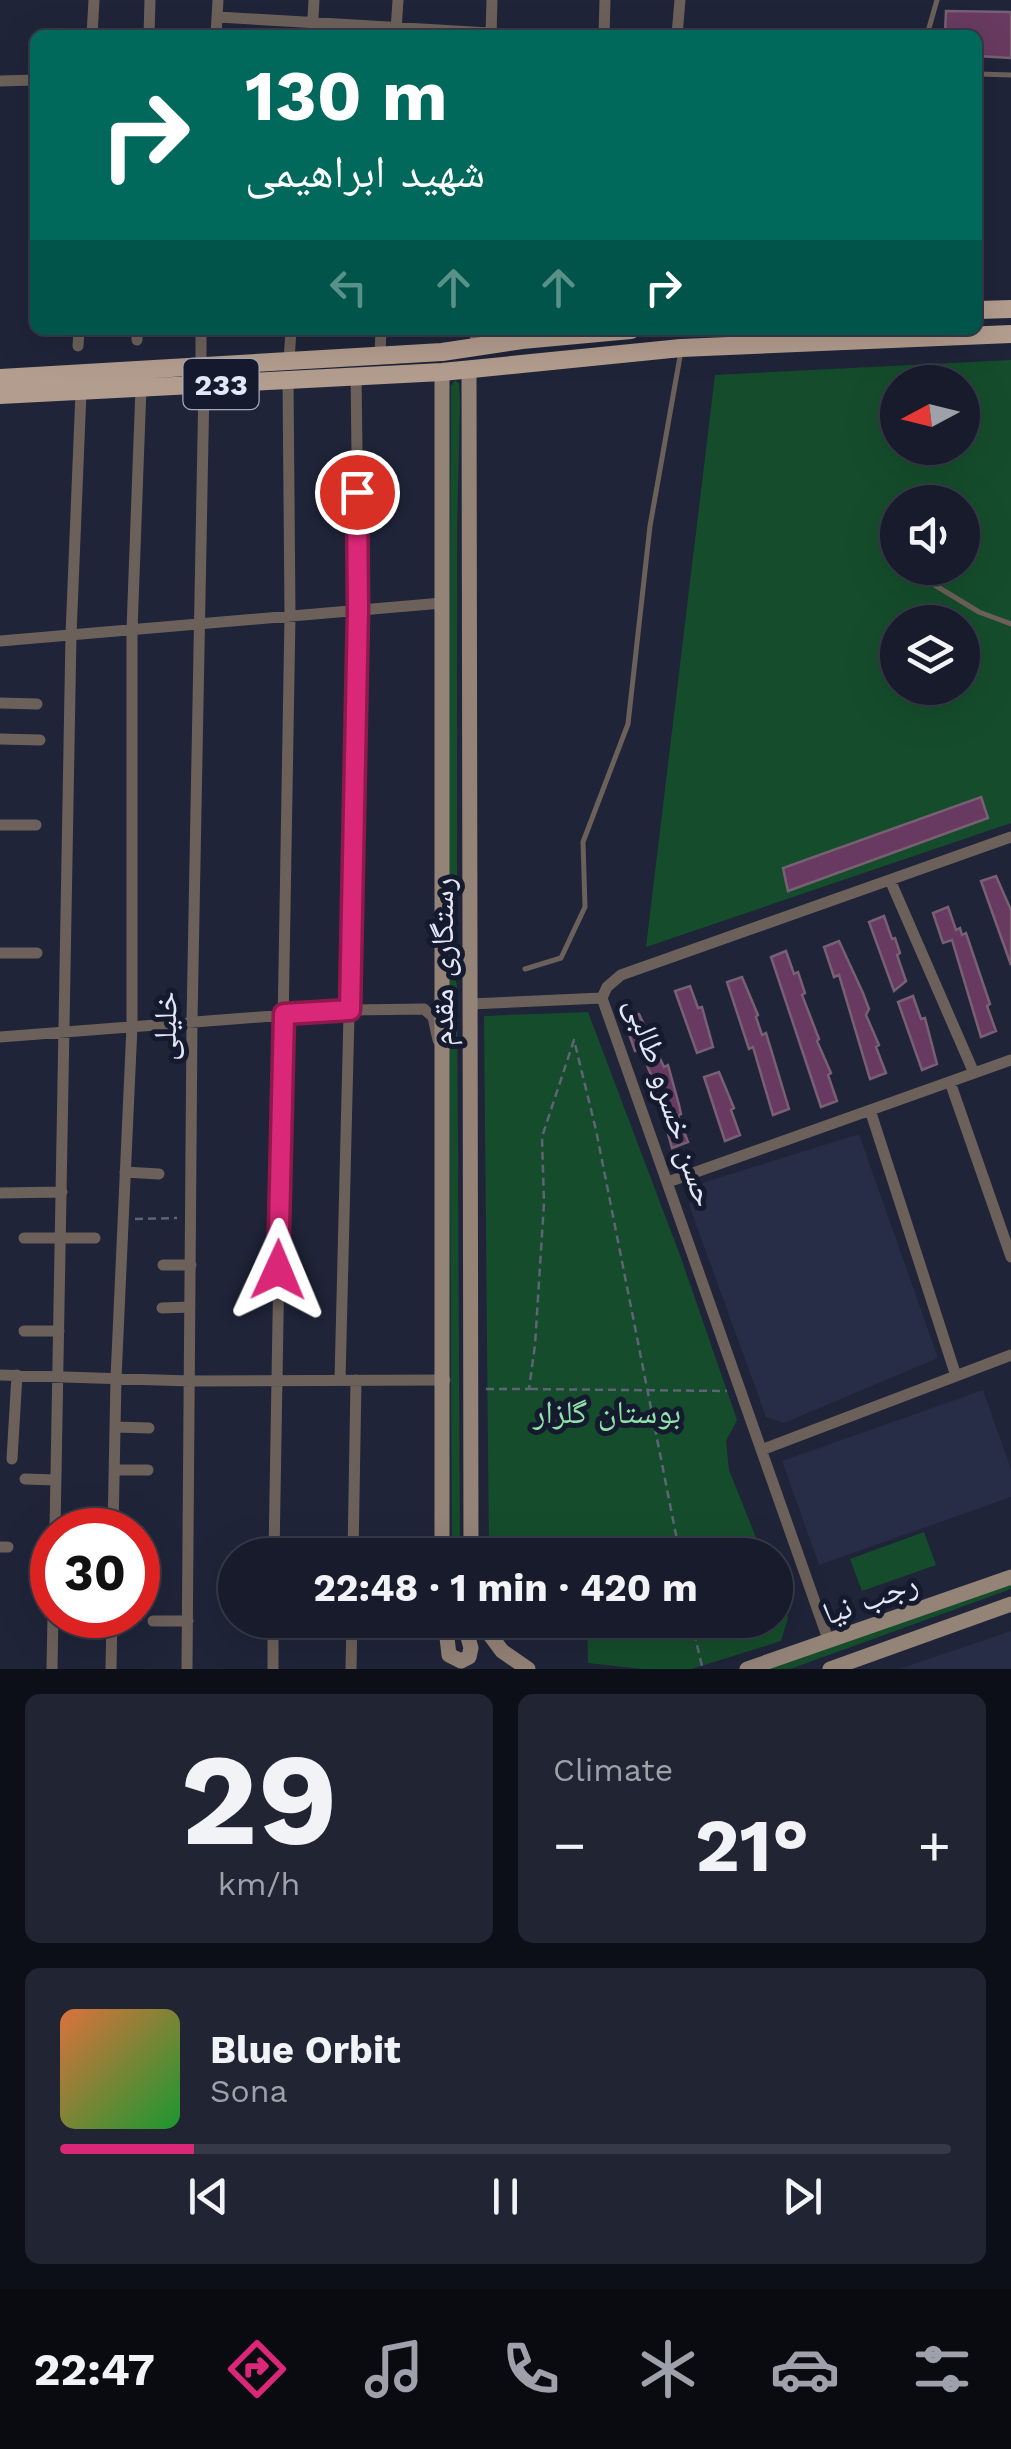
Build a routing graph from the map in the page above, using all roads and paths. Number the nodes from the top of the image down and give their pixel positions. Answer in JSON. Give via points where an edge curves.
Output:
{"nodes":[{"id":1,"x":94,"y":0,"type":"edge"},
{"id":2,"x":150,"y":0,"type":"edge"},
{"id":3,"x":218,"y":0,"type":"edge"},
{"id":4,"x":314,"y":0,"type":"edge"},
{"id":5,"x":398,"y":0,"type":"edge"},
{"id":6,"x":492,"y":0,"type":"edge"},
{"id":7,"x":606,"y":0,"type":"edge"},
{"id":8,"x":680,"y":0,"type":"edge"},
{"id":9,"x":936,"y":0,"type":"edge"},
{"id":10,"x":218,"y":17,"type":"junction"},
{"id":11,"x":313,"y":21,"type":"junction"},
{"id":12,"x":92,"y":30,"type":"edge"},
{"id":13,"x":149,"y":30,"type":"edge"},
{"id":14,"x":217,"y":30,"type":"edge"},
{"id":15,"x":312,"y":30,"type":"edge"},
{"id":16,"x":388,"y":30,"type":"edge"},
{"id":17,"x":396,"y":30,"type":"edge"},
{"id":18,"x":491,"y":30,"type":"edge"},
{"id":19,"x":604,"y":30,"type":"edge"},
{"id":20,"x":677,"y":30,"type":"edge"},
{"id":21,"x":928,"y":30,"type":"edge"},
{"id":22,"x":982,"y":74,"type":"edge"},
{"id":23,"x":1011,"y":75,"type":"edge"},
{"id":24,"x":30,"y":80,"type":"edge"},
{"id":25,"x":0,"y":81,"type":"edge"},
{"id":26,"x":1011,"y":309,"type":"edge"},
{"id":27,"x":982,"y":310,"type":"edge"},
{"id":28,"x":1011,"y":334,"type":"edge"},
{"id":29,"x":79,"y":335,"type":"edge"},
{"id":30,"x":201,"y":335,"type":"edge"},
{"id":31,"x":291,"y":335,"type":"edge"},
{"id":32,"x":381,"y":335,"type":"edge"},
{"id":33,"x":554,"y":335,"type":"edge"},
{"id":34,"x":473,"y":342,"type":"edge"},
{"id":35,"x":78,"y":346,"type":"dead end"},
{"id":36,"x":682,"y":348,"type":"junction"},
{"id":37,"x":442,"y":352,"type":"junction"},
{"id":38,"x":380,"y":356,"type":"junction"},
{"id":39,"x":469,"y":369,"type":"junction"},
{"id":40,"x":288,"y":370,"type":"junction"},
{"id":41,"x":442,"y":372,"type":"junction"},
{"id":42,"x":356,"y":374,"type":"junction"},
{"id":43,"x":203,"y":375,"type":"junction"},
{"id":44,"x":0,"y":378,"type":"edge"},
{"id":45,"x":140,"y":388,"type":"junction"},
{"id":46,"x":81,"y":392,"type":"junction"},
{"id":47,"x":0,"y":395,"type":"edge"},
{"id":48,"x":934,"y":585,"type":"edge"},
{"id":49,"x":442,"y":602,"type":"junction"},
{"id":50,"x":358,"y":609,"type":"junction"},
{"id":51,"x":290,"y":616,"type":"junction"},
{"id":52,"x":1011,"y":624,"type":"edge"},
{"id":53,"x":200,"y":626,"type":"junction"},
{"id":54,"x":132,"y":630,"type":"junction"},
{"id":55,"x":71,"y":635,"type":"junction"},
{"id":56,"x":0,"y":641,"type":"edge"},
{"id":57,"x":0,"y":703,"type":"edge"},
{"id":58,"x":38,"y":704,"type":"dead end"},
{"id":59,"x":0,"y":739,"type":"edge"},
{"id":60,"x":40,"y":740,"type":"dead end"},
{"id":61,"x":0,"y":825,"type":"edge"},
{"id":62,"x":36,"y":825,"type":"dead end"},
{"id":63,"x":1011,"y":837,"type":"edge"},
{"id":64,"x":890,"y":880,"type":"junction"},
{"id":65,"x":0,"y":953,"type":"edge"},
{"id":66,"x":37,"y":953,"type":"dead end"},
{"id":67,"x":443,"y":964,"type":"junction"},
{"id":68,"x":470,"y":964,"type":"junction"},
{"id":69,"x":524,"y":969,"type":"dead end"},
{"id":70,"x":602,"y":998,"type":"junction"},
{"id":71,"x":470,"y":1004,"type":"junction"},
{"id":72,"x":350,"y":1010,"type":"junction"},
{"id":73,"x":284,"y":1014,"type":"junction"},
{"id":74,"x":192,"y":1021,"type":"junction"},
{"id":75,"x":132,"y":1026,"type":"junction"},
{"id":76,"x":65,"y":1032,"type":"junction"},
{"id":77,"x":0,"y":1037,"type":"edge"},
{"id":78,"x":1011,"y":1060,"type":"edge"},
{"id":79,"x":443,"y":1063,"type":"junction"},
{"id":80,"x":974,"y":1073,"type":"junction"},
{"id":81,"x":950,"y":1082,"type":"junction"},
{"id":82,"x":870,"y":1110,"type":"junction"},
{"id":83,"x":125,"y":1172,"type":"junction"},
{"id":84,"x":159,"y":1174,"type":"dead end"},
{"id":85,"x":668,"y":1182,"type":"junction"},
{"id":86,"x":62,"y":1192,"type":"junction"},
{"id":87,"x":0,"y":1193,"type":"edge"},
{"id":88,"x":191,"y":1218,"type":"junction"},
{"id":89,"x":123,"y":1219,"type":"junction"},
{"id":90,"x":24,"y":1238,"type":"dead end"},
{"id":91,"x":61,"y":1238,"type":"junction"},
{"id":92,"x":94,"y":1238,"type":"dead end"},
{"id":93,"x":1011,"y":1256,"type":"edge"},
{"id":94,"x":163,"y":1264,"type":"dead end"},
{"id":95,"x":190,"y":1265,"type":"junction"},
{"id":96,"x":162,"y":1308,"type":"dead end"},
{"id":97,"x":190,"y":1308,"type":"junction"},
{"id":98,"x":24,"y":1331,"type":"dead end"},
{"id":99,"x":59,"y":1332,"type":"junction"},
{"id":100,"x":1011,"y":1355,"type":"edge"},
{"id":101,"x":0,"y":1375,"type":"edge"},
{"id":102,"x":17,"y":1375,"type":"junction"},
{"id":103,"x":58,"y":1376,"type":"junction"},
{"id":104,"x":956,"y":1376,"type":"junction"},
{"id":105,"x":116,"y":1378,"type":"junction"},
{"id":106,"x":276,"y":1380,"type":"junction"},
{"id":107,"x":340,"y":1380,"type":"junction"},
{"id":108,"x":356,"y":1380,"type":"junction"},
{"id":109,"x":445,"y":1380,"type":"junction"},
{"id":110,"x":190,"y":1381,"type":"junction"},
{"id":111,"x":529,"y":1389,"type":"junction"},
{"id":112,"x":470,"y":1390,"type":"junction"},
{"id":113,"x":645,"y":1390,"type":"junction"},
{"id":114,"x":743,"y":1391,"type":"junction"},
{"id":115,"x":114,"y":1427,"type":"junction"},
{"id":116,"x":149,"y":1428,"type":"dead end"},
{"id":117,"x":764,"y":1448,"type":"junction"},
{"id":118,"x":12,"y":1459,"type":"dead end"},
{"id":119,"x":114,"y":1470,"type":"junction"},
{"id":120,"x":148,"y":1470,"type":"dead end"},
{"id":121,"x":26,"y":1479,"type":"dead end"},
{"id":122,"x":56,"y":1480,"type":"junction"},
{"id":123,"x":55,"y":1508,"type":"edge"},
{"id":124,"x":113,"y":1508,"type":"edge"},
{"id":125,"x":274,"y":1538,"type":"edge"},
{"id":126,"x":353,"y":1538,"type":"edge"},
{"id":127,"x":442,"y":1538,"type":"edge"},
{"id":128,"x":471,"y":1538,"type":"edge"},
{"id":129,"x":676,"y":1538,"type":"edge"},
{"id":130,"x":1011,"y":1577,"type":"edge"},
{"id":131,"x":1007,"y":1605,"type":"edge"},
{"id":132,"x":160,"y":1621,"type":"edge"},
{"id":133,"x":188,"y":1621,"type":"junction"},
{"id":134,"x":53,"y":1638,"type":"edge"},
{"id":135,"x":112,"y":1638,"type":"edge"},
{"id":136,"x":273,"y":1638,"type":"edge"},
{"id":137,"x":352,"y":1638,"type":"edge"},
{"id":138,"x":442,"y":1638,"type":"edge"},
{"id":139,"x":446,"y":1638,"type":"edge"},
{"id":140,"x":469,"y":1638,"type":"edge"},
{"id":141,"x":492,"y":1638,"type":"edge"},
{"id":142,"x":695,"y":1638,"type":"edge"},
{"id":143,"x":829,"y":1642,"type":"junction"},
{"id":144,"x":702,"y":1666,"type":"dead end"},
{"id":145,"x":837,"y":1668,"type":"edge"},
{"id":146,"x":52,"y":1669,"type":"edge"},
{"id":147,"x":111,"y":1669,"type":"edge"},
{"id":148,"x":187,"y":1669,"type":"edge"},
{"id":149,"x":273,"y":1669,"type":"edge"},
{"id":150,"x":351,"y":1669,"type":"edge"},
{"id":151,"x":441,"y":1669,"type":"edge"},
{"id":152,"x":528,"y":1669,"type":"edge"},
{"id":153,"x":746,"y":1669,"type":"edge"}],
"edges":[{"from":1,"to":12,"type":"street"},
{"from":2,"to":13,"type":"street"},
{"from":3,"to":10,"type":"street"},
{"from":4,"to":11,"type":"street"},
{"from":5,"to":17,"type":"street"},
{"from":6,"to":18,"type":"street"},
{"from":7,"to":19,"type":"street"},
{"from":8,"to":20,"type":"street"},
{"from":9,"to":21,"type":"lane"},
{"from":10,"to":11,"type":"street"},
{"from":10,"to":14,"type":"street"},
{"from":11,"to":15,"type":"street"},
{"from":11,"to":16,"type":"street"},
{"from":22,"to":23,"type":"lane"},
{"from":24,"to":25,"type":"street"},
{"from":26,"to":27,"type":"main road"},
{"from":28,"to":36,"type":"main road","number":"233"},
{"from":29,"to":35,"type":"street"},
{"from":30,"to":43,"type":"street","name":"خلیلی"},
{"from":31,"to":40,"type":"street"},
{"from":32,"to":38,"type":"street"},
{"from":33,"to":34,"type":"main road","number":"233"},
{"from":34,"to":37,"type":"main road","number":"233"},
{"from":34,"to":39,"type":"main road"},
{"from":36,"to":39,"type":"main road","number":"233"},
{"from":36,"to":69,"type":"lane","via":[[650,526],[628,724],[584,842],[585,907],[561,958]]},
{"from":37,"to":38,"type":"main road","number":"233"},
{"from":37,"to":41,"type":"main road"},
{"from":38,"to":40,"type":"main road","number":"233"},
{"from":39,"to":41,"type":"main road","number":"233"},
{"from":39,"to":68,"type":"main road","name":"رستگاری مقدم"},
{"from":40,"to":42,"type":"main road","number":"233"},
{"from":40,"to":43,"type":"main road","number":"233"},
{"from":40,"to":51,"type":"street"},
{"from":41,"to":42,"type":"main road","number":"233"},
{"from":41,"to":49,"type":"main road","name":"رستگاری مقدم"},
{"from":42,"to":50,"type":"street"},
{"from":43,"to":44,"type":"main road","number":"233"},
{"from":43,"to":45,"type":"main road","number":"233"},
{"from":43,"to":53,"type":"street","name":"خلیلی"},
{"from":45,"to":46,"type":"main road","number":"233"},
{"from":45,"to":54,"type":"street"},
{"from":46,"to":47,"type":"main road","number":"233"},
{"from":46,"to":55,"type":"street"},
{"from":48,"to":52,"type":"lane"},
{"from":49,"to":50,"type":"street"},
{"from":49,"to":67,"type":"main road","name":"رستگاری مقدم"},
{"from":50,"to":51,"type":"street"},
{"from":50,"to":72,"type":"street"},
{"from":51,"to":53,"type":"street"},
{"from":51,"to":73,"type":"street"},
{"from":53,"to":54,"type":"street"},
{"from":53,"to":74,"type":"street","name":"خلیلی"},
{"from":54,"to":55,"type":"street"},
{"from":54,"to":75,"type":"street"},
{"from":55,"to":56,"type":"street"},
{"from":55,"to":76,"type":"street"},
{"from":57,"to":58,"type":"street"},
{"from":59,"to":60,"type":"street"},
{"from":61,"to":62,"type":"street"},
{"from":63,"to":64,"type":"street","name":"حسن خسرو طالبی"},
{"from":64,"to":70,"type":"street","name":"حسن خسرو طالبی","via":[[621,975]]},
{"from":64,"to":80,"type":"street"},
{"from":65,"to":66,"type":"street"},
{"from":67,"to":68,"type":"main road"},
{"from":67,"to":79,"type":"main road","name":"رستگاری مقدم"},
{"from":68,"to":71,"type":"main road","name":"رستگاری مقدم"},
{"from":70,"to":71,"type":"street"},
{"from":70,"to":85,"type":"street","name":"حسن خسرو طالبی"},
{"from":71,"to":112,"type":"main road","name":"رستگاری مقدم"},
{"from":72,"to":73,"type":"street"},
{"from":72,"to":79,"type":"street","via":[[428,1012]]},
{"from":72,"to":107,"type":"street"},
{"from":73,"to":74,"type":"street"},
{"from":73,"to":106,"type":"street"},
{"from":74,"to":75,"type":"street"},
{"from":74,"to":88,"type":"street","name":"خلیلی"},
{"from":75,"to":76,"type":"street"},
{"from":75,"to":83,"type":"street"},
{"from":76,"to":77,"type":"street"},
{"from":76,"to":86,"type":"street"},
{"from":78,"to":80,"type":"street"},
{"from":79,"to":109,"type":"main road","name":"رستگاری مقدم"},
{"from":80,"to":81,"type":"street"},
{"from":81,"to":82,"type":"street"},
{"from":81,"to":93,"type":"street"},
{"from":82,"to":85,"type":"street"},
{"from":82,"to":104,"type":"street"},
{"from":83,"to":84,"type":"street"},
{"from":83,"to":89,"type":"street"},
{"from":85,"to":114,"type":"street","name":"حسن خسرو طالبی"},
{"from":86,"to":87,"type":"street"},
{"from":86,"to":91,"type":"street"},
{"from":88,"to":89,"type":"path"},
{"from":88,"to":95,"type":"street","name":"خلیلی"},
{"from":89,"to":105,"type":"street"},
{"from":90,"to":91,"type":"street"},
{"from":91,"to":92,"type":"street"},
{"from":91,"to":99,"type":"street"},
{"from":94,"to":95,"type":"street"},
{"from":95,"to":97,"type":"street","name":"خلیلی"},
{"from":96,"to":97,"type":"street"},
{"from":97,"to":110,"type":"street","name":"خلیلی"},
{"from":98,"to":99,"type":"street"},
{"from":99,"to":103,"type":"street"},
{"from":100,"to":104,"type":"street"},
{"from":101,"to":102,"type":"street"},
{"from":102,"to":103,"type":"street"},
{"from":102,"to":118,"type":"street"},
{"from":103,"to":105,"type":"street"},
{"from":103,"to":122,"type":"street"},
{"from":104,"to":117,"type":"street"},
{"from":105,"to":110,"type":"street"},
{"from":105,"to":115,"type":"street"},
{"from":106,"to":107,"type":"street"},
{"from":106,"to":110,"type":"street"},
{"from":106,"to":125,"type":"street"},
{"from":107,"to":108,"type":"street"},
{"from":108,"to":109,"type":"street"},
{"from":108,"to":126,"type":"street"},
{"from":109,"to":127,"type":"main road","name":"رستگاری مقدم"},
{"from":110,"to":133,"type":"street","name":"خلیلی"},
{"from":111,"to":112,"type":"path"},
{"from":111,"to":113,"type":"path"},
{"from":111,"to":113,"type":"path","via":[[544,1203],[542,1137],[574,1040]]},
{"from":112,"to":128,"type":"main road","name":"رستگاری مقدم"},
{"from":113,"to":114,"type":"path"},
{"from":113,"to":129,"type":"path"},
{"from":114,"to":117,"type":"street","name":"حسن خسرو طالبی"},
{"from":115,"to":116,"type":"street"},
{"from":115,"to":119,"type":"street"},
{"from":117,"to":143,"type":"street","name":"حسن خسرو طالبی"},
{"from":119,"to":120,"type":"street"},
{"from":119,"to":124,"type":"street"},
{"from":121,"to":122,"type":"street"},
{"from":122,"to":123,"type":"street"},
{"from":130,"to":143,"type":"main road","name":"رجب نیا"},
{"from":131,"to":145,"type":"main road","name":"رجب نیا"},
{"from":132,"to":133,"type":"street"},
{"from":133,"to":148,"type":"street","name":"خلیلی"},
{"from":134,"to":146,"type":"street"},
{"from":135,"to":147,"type":"street"},
{"from":136,"to":149,"type":"street"},
{"from":137,"to":150,"type":"street"},
{"from":138,"to":151,"type":"main road"},
{"from":139,"to":140,"type":"main road","via":[[449,1655],[461,1661],[469,1657]]},
{"from":141,"to":152,"type":"main road"},
{"from":142,"to":144,"type":"path"},
{"from":143,"to":153,"type":"main road","name":"رجب نیا"}]}
